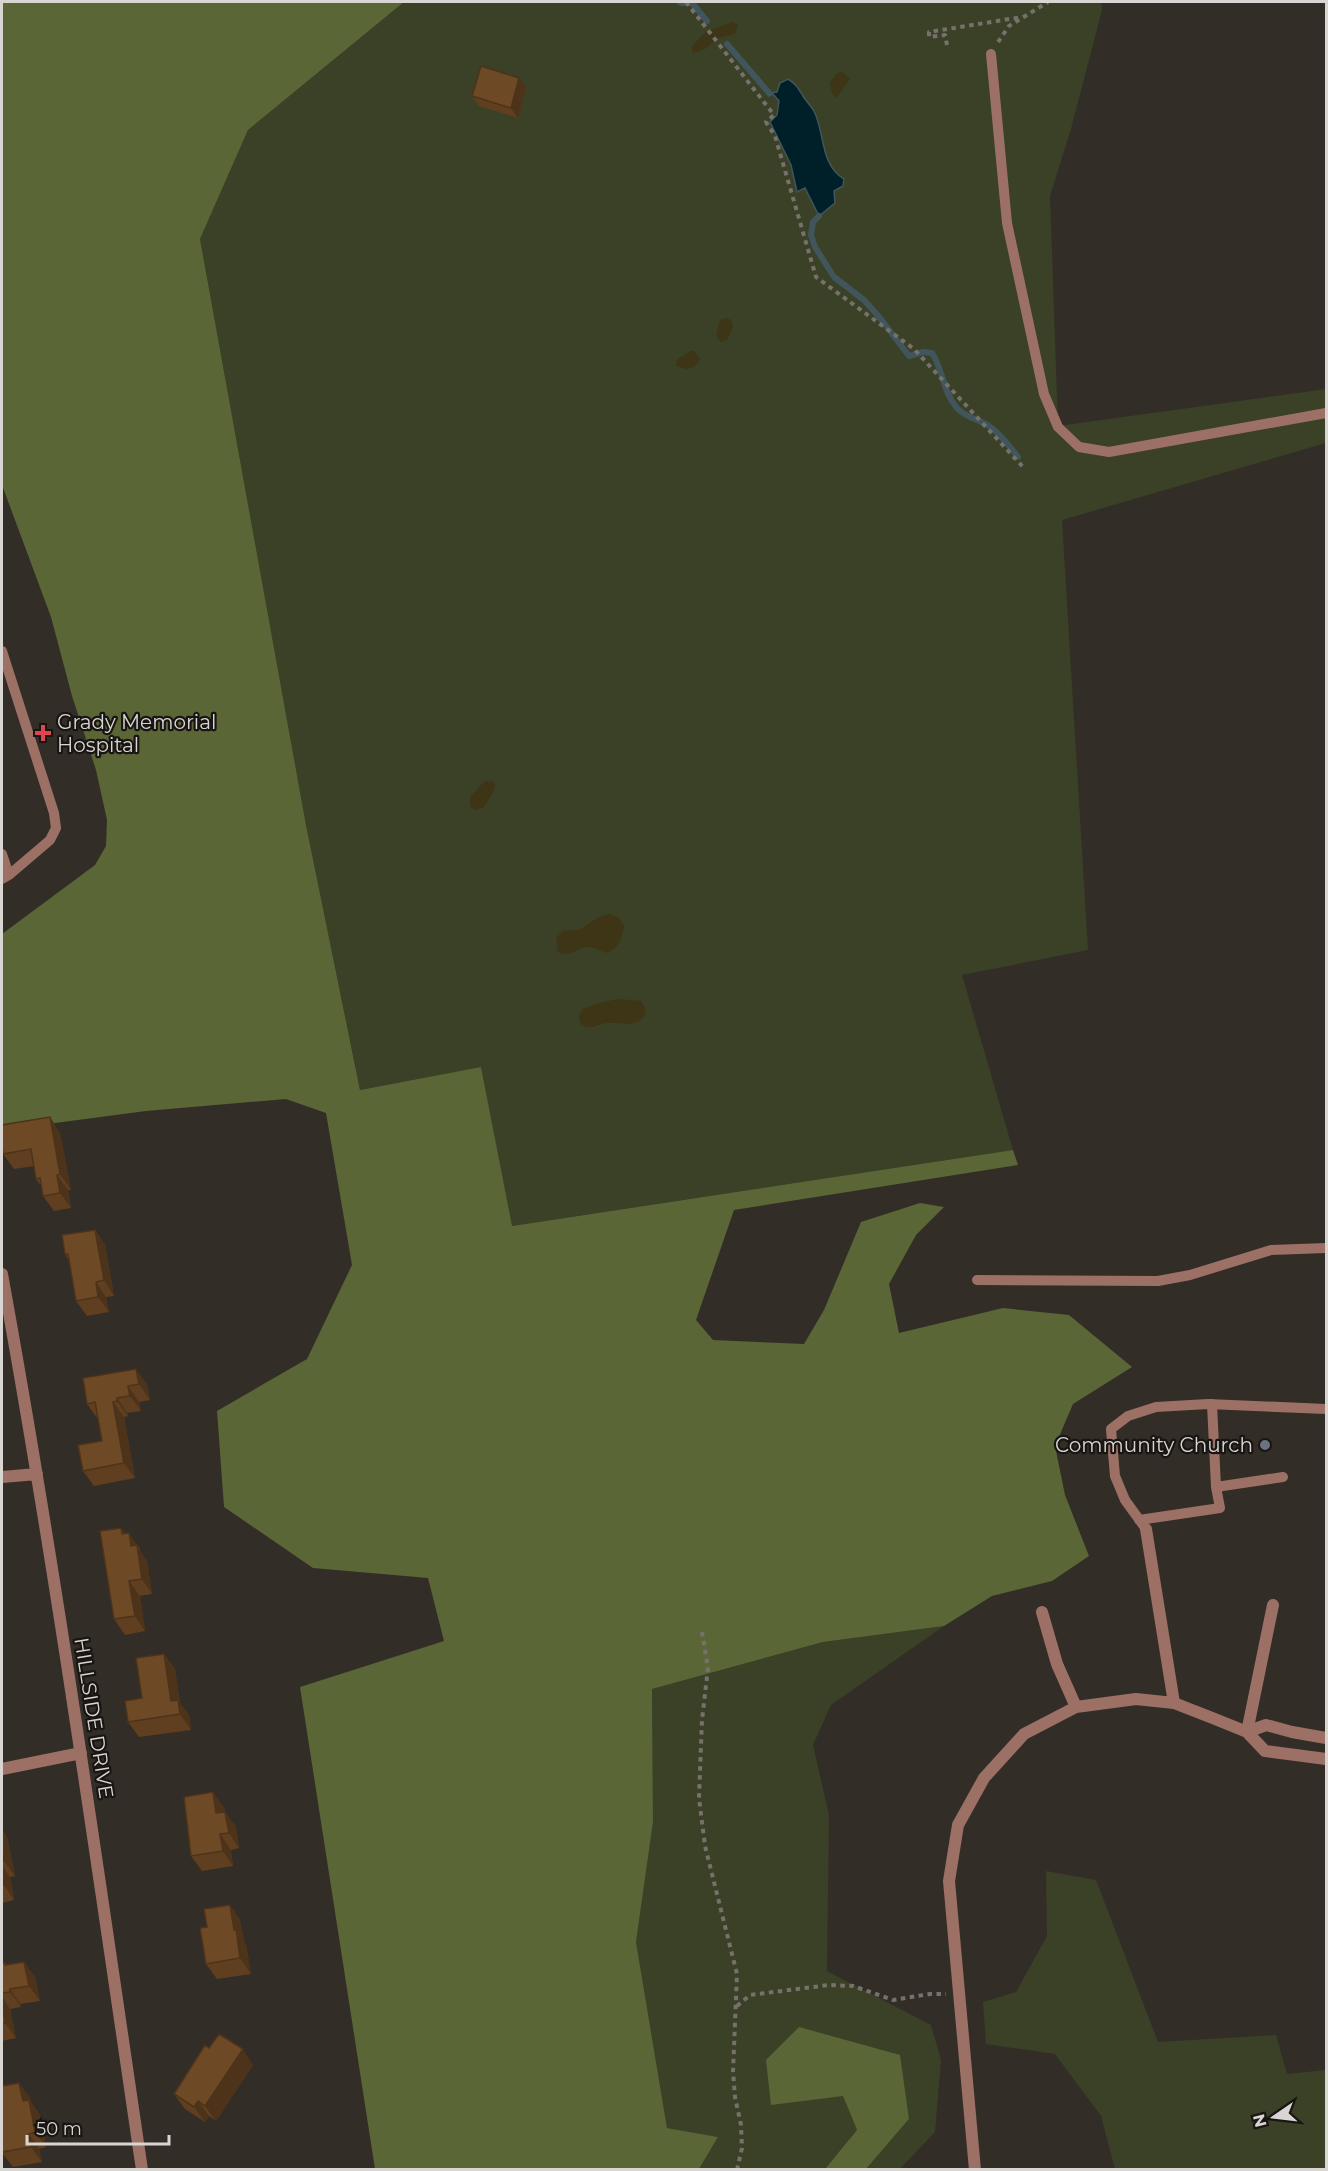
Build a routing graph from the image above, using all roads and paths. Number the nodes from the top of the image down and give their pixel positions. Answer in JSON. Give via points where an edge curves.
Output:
{"nodes":[{"id":1,"x":686,"y":2,"type":"edge"},
{"id":2,"x":1048,"y":2,"type":"edge"},
{"id":3,"x":1022,"y":17,"type":"junction"},
{"id":4,"x":947,"y":45,"type":"dead end"},
{"id":5,"x":990,"y":54,"type":"joint"},
{"id":6,"x":1326,"y":413,"type":"edge"},
{"id":7,"x":1023,"y":466,"type":"dead end"},
{"id":8,"x":2,"y":651,"type":"edge"},
{"id":9,"x":2,"y":854,"type":"edge"},
{"id":10,"x":5,"y":877,"type":"edge"},
{"id":11,"x":1326,"y":1248,"type":"edge"},
{"id":12,"x":2,"y":1274,"type":"edge"},
{"id":13,"x":977,"y":1280,"type":"dead end"},
{"id":14,"x":1212,"y":1404,"type":"junction"},
{"id":15,"x":1326,"y":1409,"type":"edge"},
{"id":16,"x":37,"y":1474,"type":"junction"},
{"id":17,"x":2,"y":1477,"type":"edge"},
{"id":18,"x":1283,"y":1477,"type":"dead end"},
{"id":19,"x":1216,"y":1486,"type":"junction"},
{"id":20,"x":1143,"y":1525,"type":"junction"},
{"id":21,"x":1273,"y":1605,"type":"dead end"},
{"id":22,"x":1042,"y":1612,"type":"dead end"},
{"id":23,"x":702,"y":1632,"type":"dead end"},
{"id":24,"x":1174,"y":1703,"type":"junction"},
{"id":25,"x":1076,"y":1707,"type":"junction"},
{"id":26,"x":1247,"y":1732,"type":"junction"},
{"id":27,"x":1326,"y":1738,"type":"edge"},
{"id":28,"x":81,"y":1753,"type":"junction"},
{"id":29,"x":1326,"y":1759,"type":"edge"},
{"id":30,"x":2,"y":1769,"type":"edge"},
{"id":31,"x":959,"y":1994,"type":"junction"},
{"id":32,"x":737,"y":2006,"type":"junction"},
{"id":33,"x":142,"y":2169,"type":"edge"},
{"id":34,"x":737,"y":2169,"type":"edge"},
{"id":35,"x":975,"y":2169,"type":"edge"}],
"edges":[{"from":1,"to":7,"type":"path","via":[[774,115],[766,122],[775,136],[816,277],[914,349]]},
{"from":2,"to":3,"type":"path"},
{"from":3,"to":4,"type":"path","via":[[929,32],[929,37],[945,35]]},
{"from":3,"to":5,"type":"path","via":[[1009,26]]},
{"from":5,"to":6,"type":"lane","via":[[1007,223],[1044,394],[1058,427],[1079,447],[1109,452]]},
{"from":8,"to":10,"type":"lane","via":[[56,828],[50,840]]},
{"from":9,"to":10,"type":"lane"},
{"from":11,"to":13,"type":"lane","via":[[1271,1250],[1158,1281]]},
{"from":12,"to":16,"type":"street","name":"HILLSIDE DRIVE"},
{"from":14,"to":15,"type":"lane"},
{"from":14,"to":19,"type":"lane"},
{"from":14,"to":20,"type":"lane","via":[[1156,1407],[1128,1416],[1111,1429],[1115,1476],[1125,1500]]},
{"from":16,"to":17,"type":"street"},
{"from":16,"to":28,"type":"street","name":"HILLSIDE DRIVE"},
{"from":18,"to":19,"type":"lane"},
{"from":19,"to":20,"type":"lane","via":[[1220,1508]]},
{"from":20,"to":24,"type":"street"},
{"from":21,"to":26,"type":"street"},
{"from":22,"to":25,"type":"street","via":[[1057,1664]]},
{"from":23,"to":32,"type":"path","via":[[708,1668],[699,1798],[705,1846],[737,1974]]},
{"from":24,"to":25,"type":"street","via":[[1136,1699]]},
{"from":24,"to":26,"type":"street"},
{"from":25,"to":31,"type":"street","via":[[1024,1734],[984,1778],[958,1825],[949,1881]]},
{"from":26,"to":27,"type":"street","via":[[1266,1725]]},
{"from":26,"to":29,"type":"street","via":[[1265,1751]]},
{"from":28,"to":30,"type":"street"},
{"from":28,"to":33,"type":"street","name":"HILLSIDE DRIVE"},
{"from":31,"to":32,"type":"path","via":[[893,2000],[853,1986],[829,1985],[750,1995]]},
{"from":31,"to":35,"type":"street"},
{"from":32,"to":34,"type":"path","via":[[733,2072],[742,2148]]}]}
